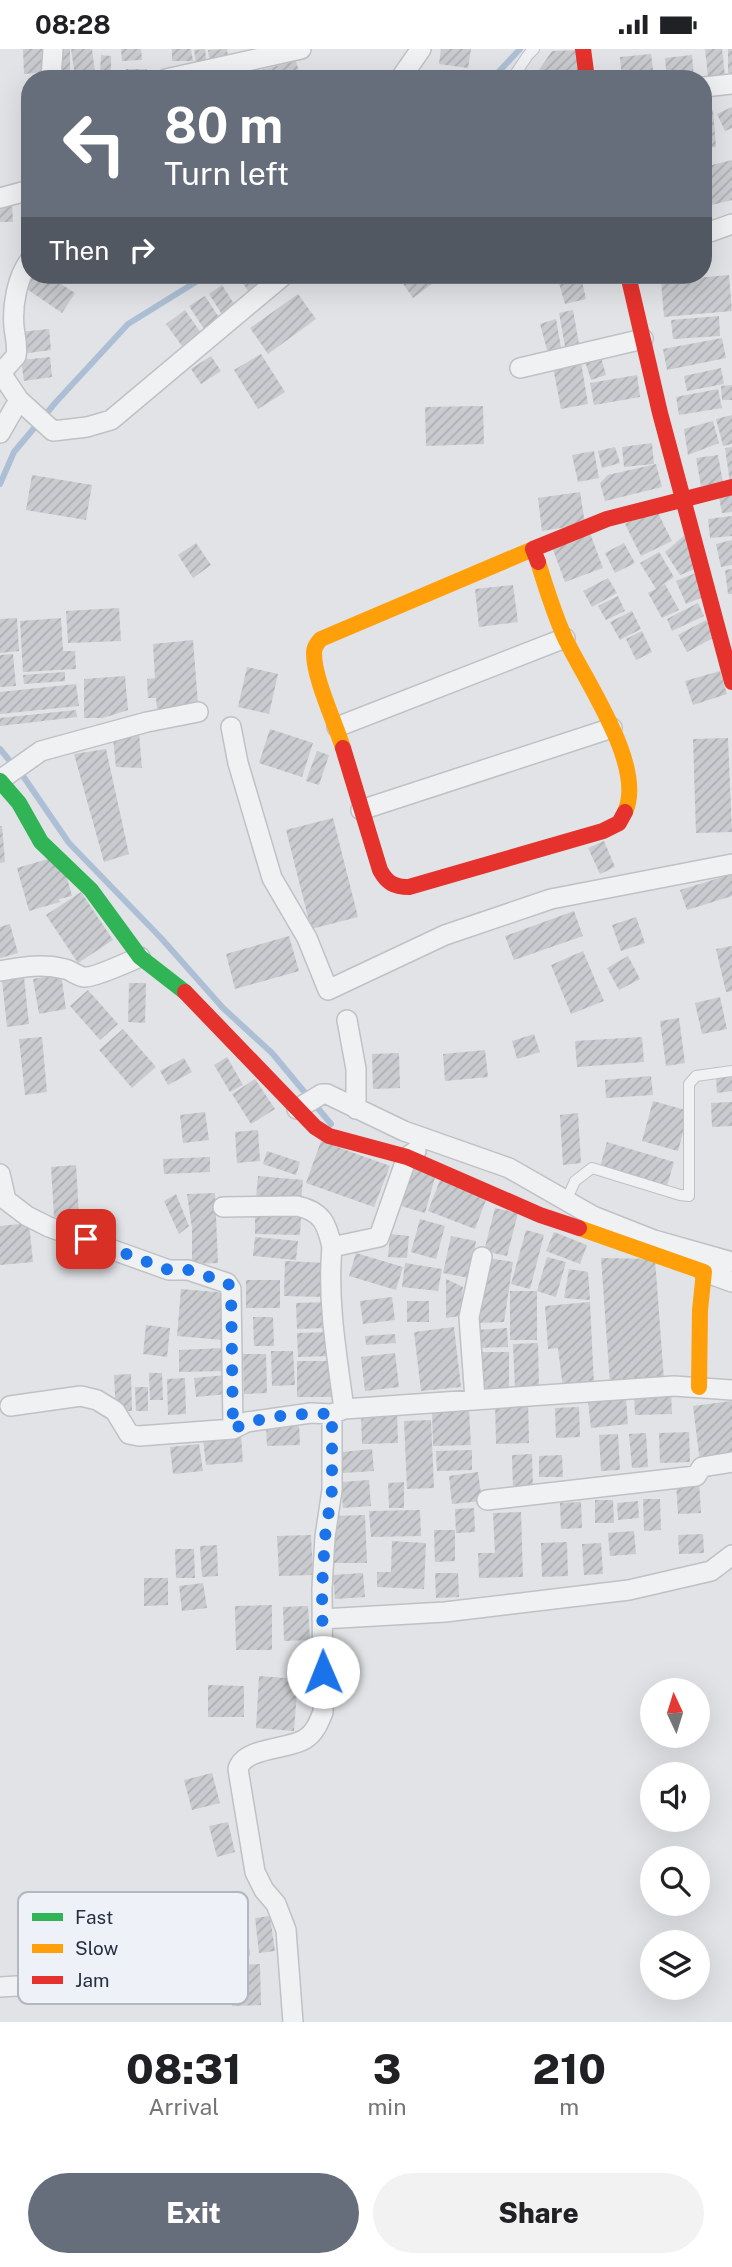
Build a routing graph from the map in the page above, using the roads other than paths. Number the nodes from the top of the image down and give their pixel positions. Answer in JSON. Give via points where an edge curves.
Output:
{"nodes":[{"id":1,"x":53,"y":49,"type":"edge"},
{"id":2,"x":302,"y":49,"type":"edge"},
{"id":3,"x":421,"y":49,"type":"edge"},
{"id":4,"x":534,"y":49,"type":"edge"},
{"id":5,"x":583,"y":49,"type":"edge"},
{"id":6,"x":52,"y":70,"type":"edge"},
{"id":7,"x":207,"y":70,"type":"edge"},
{"id":8,"x":406,"y":70,"type":"edge"},
{"id":9,"x":518,"y":70,"type":"edge"},
{"id":10,"x":586,"y":70,"type":"edge"},
{"id":11,"x":732,"y":84,"type":"edge"},
{"id":12,"x":712,"y":86,"type":"edge"},
{"id":13,"x":21,"y":192,"type":"edge"},
{"id":14,"x":0,"y":198,"type":"edge"},
{"id":15,"x":732,"y":224,"type":"edge"},
{"id":16,"x":712,"y":231,"type":"edge"},
{"id":17,"x":21,"y":276,"type":"edge"},
{"id":18,"x":273,"y":284,"type":"edge"},
{"id":19,"x":630,"y":284,"type":"edge"},
{"id":20,"x":643,"y":339,"type":"junction"},
{"id":21,"x":520,"y":368,"type":"dead end"},
{"id":22,"x":0,"y":373,"type":"edge"},
{"id":23,"x":24,"y":405,"type":"junction"},
{"id":24,"x":0,"y":433,"type":"edge"},
{"id":25,"x":732,"y":487,"type":"edge"},
{"id":26,"x":682,"y":498,"type":"junction"},
{"id":27,"x":533,"y":549,"type":"junction"},
{"id":28,"x":565,"y":638,"type":"junction"},
{"id":29,"x":732,"y":683,"type":"edge"},
{"id":30,"x":198,"y":712,"type":"dead end"},
{"id":31,"x":231,"y":727,"type":"dead end"},
{"id":32,"x":337,"y":727,"type":"junction"},
{"id":33,"x":612,"y":728,"type":"junction"},
{"id":34,"x":0,"y":781,"type":"edge"},
{"id":35,"x":361,"y":810,"type":"junction"},
{"id":36,"x":732,"y":865,"type":"edge"},
{"id":37,"x":140,"y":957,"type":"junction"},
{"id":38,"x":0,"y":971,"type":"edge"},
{"id":39,"x":347,"y":1020,"type":"dead end"},
{"id":40,"x":732,"y":1071,"type":"edge"},
{"id":41,"x":307,"y":1103,"type":"junction"},
{"id":42,"x":355,"y":1109,"type":"junction"},
{"id":43,"x":418,"y":1149,"type":"junction"},
{"id":44,"x":0,"y":1174,"type":"edge"},
{"id":45,"x":566,"y":1201,"type":"junction"},
{"id":46,"x":223,"y":1207,"type":"dead end"},
{"id":47,"x":332,"y":1247,"type":"junction"},
{"id":48,"x":482,"y":1257,"type":"dead end"},
{"id":49,"x":732,"y":1262,"type":"edge"},
{"id":50,"x":704,"y":1272,"type":"junction"},
{"id":51,"x":732,"y":1282,"type":"edge"},
{"id":52,"x":699,"y":1387,"type":"junction"},
{"id":53,"x":732,"y":1390,"type":"edge"},
{"id":54,"x":475,"y":1399,"type":"junction"},
{"id":55,"x":10,"y":1406,"type":"dead end"},
{"id":56,"x":338,"y":1412,"type":"junction"},
{"id":57,"x":233,"y":1429,"type":"junction"},
{"id":58,"x":732,"y":1462,"type":"edge"},
{"id":59,"x":488,"y":1500,"type":"dead end"},
{"id":60,"x":732,"y":1555,"type":"edge"},
{"id":61,"x":322,"y":1619,"type":"junction"},
{"id":62,"x":293,"y":2022,"type":"edge"}],
"edges":[{"from":1,"to":6,"type":"street"},
{"from":2,"to":7,"type":"street"},
{"from":3,"to":8,"type":"street"},
{"from":4,"to":9,"type":"lane"},
{"from":5,"to":10,"type":"street"},
{"from":11,"to":12,"type":"street"},
{"from":13,"to":14,"type":"street"},
{"from":15,"to":16,"type":"street"},
{"from":17,"to":22,"type":"street","via":[[13,323],[16,356]]},
{"from":18,"to":23,"type":"street","via":[[111,420],[54,431]]},
{"from":19,"to":20,"type":"street"},
{"from":20,"to":21,"type":"street"},
{"from":20,"to":26,"type":"street"},
{"from":22,"to":23,"type":"street"},
{"from":23,"to":24,"type":"street"},
{"from":25,"to":26,"type":"street"},
{"from":26,"to":27,"type":"street"},
{"from":26,"to":29,"type":"street"},
{"from":27,"to":28,"type":"street"},
{"from":27,"to":32,"type":"street","via":[[321,639],[314,653]]},
{"from":28,"to":32,"type":"street"},
{"from":28,"to":33,"type":"street"},
{"from":30,"to":34,"type":"street","via":[[41,751]]},
{"from":31,"to":36,"type":"street","via":[[272,877],[307,937],[328,990],[445,935],[551,899]]},
{"from":32,"to":35,"type":"street"},
{"from":33,"to":35,"type":"street"},
{"from":33,"to":35,"type":"street","via":[[630,775],[630,793],[620,823],[603,831],[395,888],[385,881]]},
{"from":34,"to":37,"type":"street","via":[[41,842],[91,890]]},
{"from":37,"to":38,"type":"street","via":[[84,977],[45,966]]},
{"from":37,"to":41,"type":"street","via":[[197,1003],[239,1051]]},
{"from":39,"to":42,"type":"street","via":[[356,1069]]},
{"from":40,"to":45,"type":"lane","via":[[696,1076],[689,1084],[689,1196],[592,1168],[575,1181]]},
{"from":41,"to":42,"type":"street","via":[[327,1094]]},
{"from":41,"to":43,"type":"street","via":[[315,1127],[329,1136]]},
{"from":42,"to":43,"type":"street"},
{"from":43,"to":45,"type":"street","via":[[509,1168]]},
{"from":43,"to":47,"type":"street","via":[[379,1237]]},
{"from":43,"to":50,"type":"street","via":[[540,1215]]},
{"from":44,"to":57,"type":"street","via":[[6,1200],[49,1227],[169,1270],[188,1270],[228,1283]]},
{"from":45,"to":49,"type":"street","via":[[654,1240]]},
{"from":46,"to":47,"type":"street","via":[[307,1208],[322,1217]]},
{"from":47,"to":56,"type":"street"},
{"from":48,"to":54,"type":"street","via":[[468,1317]]},
{"from":50,"to":51,"type":"street"},
{"from":50,"to":52,"type":"street"},
{"from":52,"to":53,"type":"street"},
{"from":52,"to":54,"type":"street"},
{"from":54,"to":56,"type":"street"},
{"from":55,"to":57,"type":"street","via":[[81,1396],[115,1411],[133,1436]]},
{"from":56,"to":57,"type":"street","via":[[284,1416]]},
{"from":56,"to":61,"type":"street"},
{"from":58,"to":59,"type":"street","via":[[701,1467],[696,1476]]},
{"from":60,"to":61,"type":"street","via":[[711,1571],[629,1590],[445,1612]]},
{"from":61,"to":62,"type":"street","via":[[324,1698],[319,1724],[304,1740],[249,1756],[238,1769],[255,1872],[286,1930]]}]}
